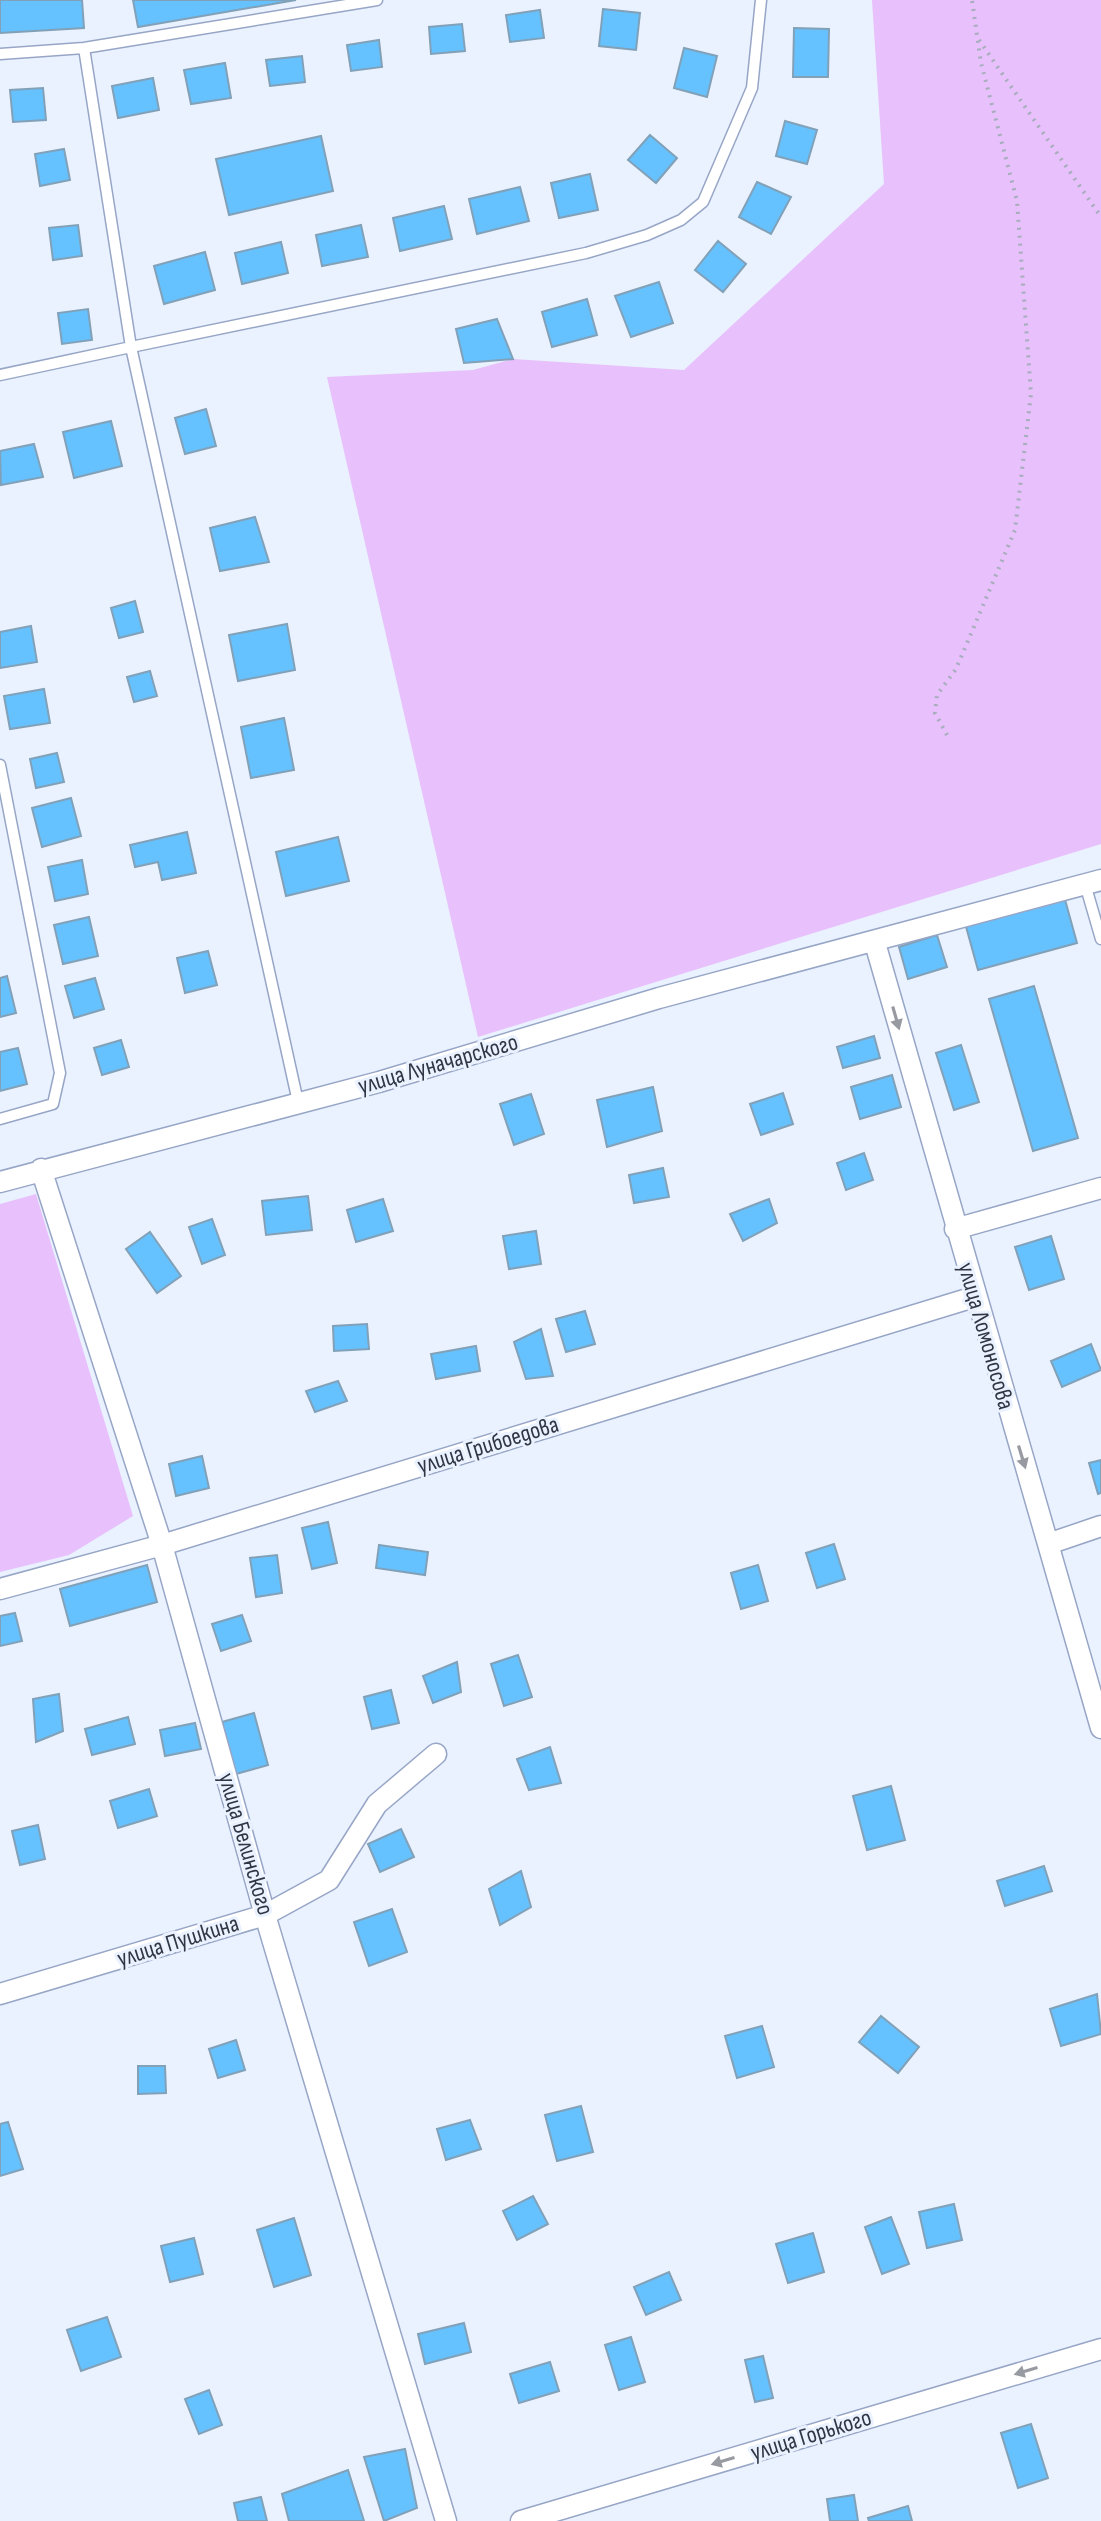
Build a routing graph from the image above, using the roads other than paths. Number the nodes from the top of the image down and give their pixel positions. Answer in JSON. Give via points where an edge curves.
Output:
{"nodes":[{"id":1,"x":377,"y":0,"type":"edge"},
{"id":2,"x":761,"y":0,"type":"edge"},
{"id":3,"x":84,"y":48,"type":"junction"},
{"id":4,"x":0,"y":54,"type":"edge"},
{"id":5,"x":131,"y":347,"type":"junction"},
{"id":6,"x":0,"y":375,"type":"edge"},
{"id":7,"x":0,"y":765,"type":"edge"},
{"id":8,"x":1093,"y":882,"type":"edge"},
{"id":9,"x":1101,"y":939,"type":"edge"},
{"id":10,"x":875,"y":943,"type":"junction"},
{"id":11,"x":298,"y":1102,"type":"junction"},
{"id":12,"x":0,"y":1119,"type":"edge"},
{"id":13,"x":41,"y":1169,"type":"junction"},
{"id":14,"x":0,"y":1182,"type":"edge"},
{"id":15,"x":1101,"y":1188,"type":"edge"},
{"id":16,"x":955,"y":1229,"type":"junction"},
{"id":17,"x":974,"y":1297,"type":"junction"},
{"id":18,"x":1101,"y":1526,"type":"edge"},
{"id":19,"x":1048,"y":1544,"type":"junction"},
{"id":20,"x":162,"y":1545,"type":"junction"},
{"id":21,"x":0,"y":1589,"type":"edge"},
{"id":22,"x":1101,"y":1728,"type":"edge"},
{"id":23,"x":436,"y":1754,"type":"dead end"},
{"id":24,"x":265,"y":1915,"type":"junction"},
{"id":25,"x":0,"y":1994,"type":"edge"},
{"id":26,"x":1101,"y":2349,"type":"edge"},
{"id":27,"x":446,"y":2521,"type":"edge"},
{"id":28,"x":521,"y":2521,"type":"edge"}],
"edges":[{"from":1,"to":3,"type":"lane"},
{"from":2,"to":5,"type":"lane","via":[[752,88],[712,186],[703,202],[681,220],[586,253]]},
{"from":3,"to":4,"type":"lane"},
{"from":3,"to":5,"type":"lane"},
{"from":5,"to":6,"type":"lane"},
{"from":5,"to":11,"type":"lane"},
{"from":7,"to":12,"type":"lane","via":[[60,1073],[53,1104]]},
{"from":8,"to":9,"type":"lane"},
{"from":8,"to":10,"type":"street","name":"улица Луначарского"},
{"from":10,"to":11,"type":"street","name":"улица Луначарского","via":[[659,998]]},
{"from":10,"to":16,"type":"street","name":"улица Ломоносова","one_way":true},
{"from":11,"to":13,"type":"street","name":"улица Луначарского"},
{"from":13,"to":14,"type":"street","name":"улица Луначарского"},
{"from":13,"to":20,"type":"street","name":"улица Белинского"},
{"from":15,"to":16,"type":"street"},
{"from":16,"to":17,"type":"street","name":"улица Ломоносова"},
{"from":17,"to":19,"type":"street","name":"улица Ломоносова","one_way":true},
{"from":17,"to":20,"type":"street","name":"улица Грибоедова"},
{"from":18,"to":19,"type":"street"},
{"from":19,"to":22,"type":"street","name":"улица Ломоносова"},
{"from":20,"to":21,"type":"street","name":"улица Грибоедова"},
{"from":20,"to":24,"type":"street","name":"улица Белинского"},
{"from":23,"to":24,"type":"street","name":"улица Пушкина","via":[[377,1804],[329,1880]]},
{"from":24,"to":25,"type":"street","name":"улица Пушкина"},
{"from":24,"to":27,"type":"street","name":"улица Белинского"},
{"from":26,"to":28,"type":"street","name":"улица Горького","one_way":true}]}
